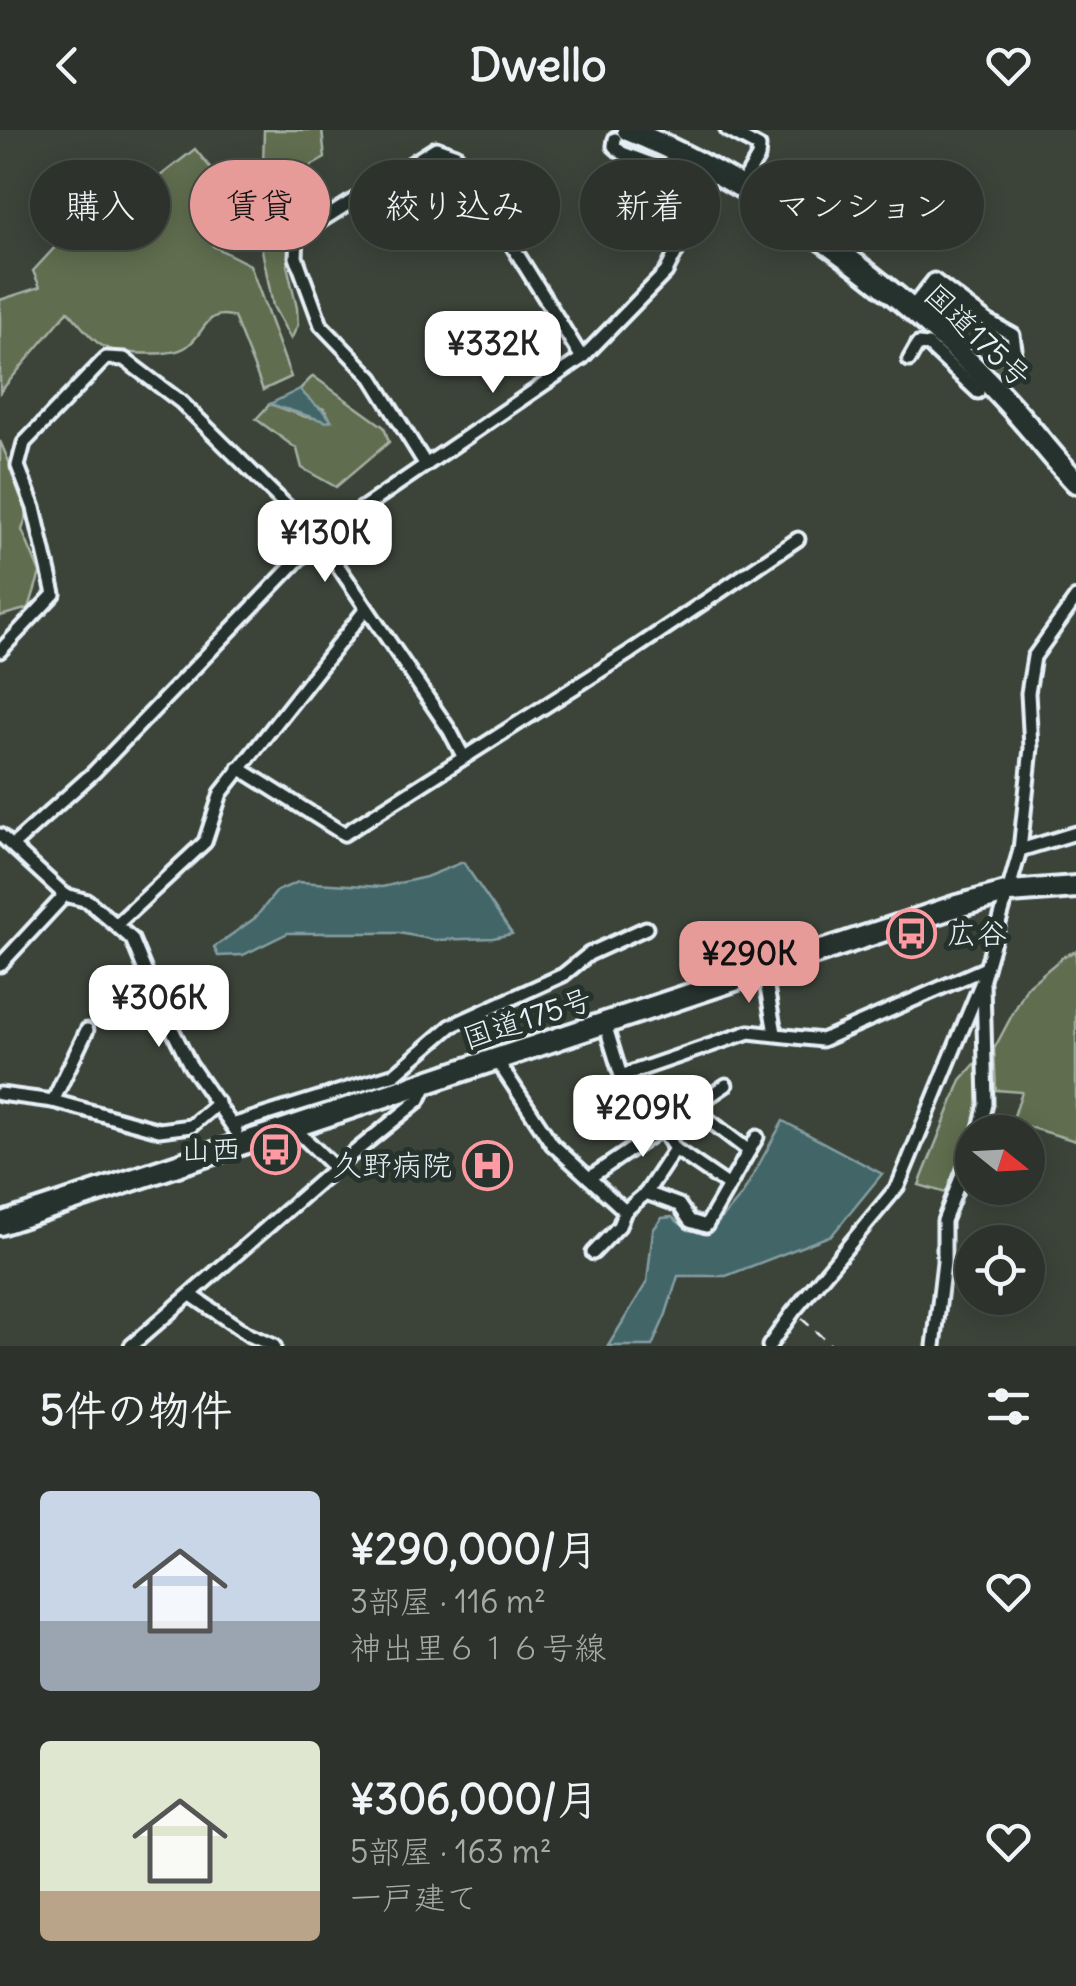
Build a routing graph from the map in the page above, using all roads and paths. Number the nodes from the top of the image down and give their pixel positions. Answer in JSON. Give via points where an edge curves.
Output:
{"nodes":[{"id":1,"x":727,"y":130,"type":"edge"},
{"id":2,"x":622,"y":135,"type":"edge"},
{"id":3,"x":671,"y":160,"type":"edge"},
{"id":4,"x":756,"y":160,"type":"edge"},
{"id":5,"x":720,"y":181,"type":"edge"},
{"id":6,"x":740,"y":188,"type":"edge"},
{"id":7,"x":677,"y":250,"type":"edge"},
{"id":8,"x":832,"y":250,"type":"edge"},
{"id":9,"x":911,"y":309,"type":"junction"},
{"id":10,"x":582,"y":358,"type":"junction"},
{"id":11,"x":1009,"y":358,"type":"dead end"},
{"id":12,"x":908,"y":360,"type":"dead end"},
{"id":13,"x":978,"y":392,"type":"dead end"},
{"id":14,"x":426,"y":465,"type":"junction"},
{"id":15,"x":1073,"y":481,"type":"edge"},
{"id":16,"x":319,"y":538,"type":"junction"},
{"id":17,"x":798,"y":539,"type":"dead end"},
{"id":18,"x":1076,"y":598,"type":"edge"},
{"id":19,"x":366,"y":608,"type":"junction"},
{"id":20,"x":0,"y":650,"type":"edge"},
{"id":21,"x":463,"y":756,"type":"junction"},
{"id":22,"x":239,"y":768,"type":"junction"},
{"id":23,"x":1076,"y":833,"type":"edge"},
{"id":24,"x":0,"y":835,"type":"edge"},
{"id":25,"x":13,"y":845,"type":"junction"},
{"id":26,"x":1020,"y":850,"type":"junction"},
{"id":27,"x":1076,"y":886,"type":"edge"},
{"id":28,"x":1010,"y":892,"type":"junction"},
{"id":29,"x":65,"y":895,"type":"junction"},
{"id":30,"x":117,"y":924,"type":"junction"},
{"id":31,"x":646,"y":928,"type":"dead end"},
{"id":32,"x":0,"y":966,"type":"edge"},
{"id":33,"x":764,"y":972,"type":"junction"},
{"id":34,"x":984,"y":974,"type":"junction"},
{"id":35,"x":604,"y":1024,"type":"junction"},
{"id":36,"x":87,"y":1030,"type":"dead end"},
{"id":37,"x":774,"y":1033,"type":"junction"},
{"id":38,"x":496,"y":1059,"type":"junction"},
{"id":39,"x":428,"y":1083,"type":"junction"},
{"id":40,"x":726,"y":1085,"type":"dead end"},
{"id":41,"x":0,"y":1094,"type":"edge"},
{"id":42,"x":54,"y":1101,"type":"junction"},
{"id":43,"x":218,"y":1103,"type":"junction"},
{"id":44,"x":692,"y":1108,"type":"junction"},
{"id":45,"x":983,"y":1115,"type":"edge"},
{"id":46,"x":232,"y":1125,"type":"junction"},
{"id":47,"x":293,"y":1127,"type":"junction"},
{"id":48,"x":662,"y":1129,"type":"junction"},
{"id":49,"x":756,"y":1136,"type":"dead end"},
{"id":50,"x":245,"y":1143,"type":"junction"},
{"id":51,"x":675,"y":1149,"type":"junction"},
{"id":52,"x":749,"y":1150,"type":"junction"},
{"id":53,"x":334,"y":1168,"type":"junction"},
{"id":54,"x":590,"y":1178,"type":"junction"},
{"id":55,"x":728,"y":1186,"type":"junction"},
{"id":56,"x":646,"y":1193,"type":"junction"},
{"id":57,"x":955,"y":1193,"type":"edge"},
{"id":58,"x":625,"y":1211,"type":"junction"},
{"id":59,"x":0,"y":1224,"type":"edge"},
{"id":60,"x":593,"y":1253,"type":"dead end"},
{"id":61,"x":190,"y":1295,"type":"junction"},
{"id":62,"x":793,"y":1312,"type":"junction"},
{"id":63,"x":132,"y":1346,"type":"edge"},
{"id":64,"x":274,"y":1346,"type":"edge"},
{"id":65,"x":769,"y":1346,"type":"edge"},
{"id":66,"x":832,"y":1346,"type":"edge"},
{"id":67,"x":934,"y":1346,"type":"edge"}],
"edges":[{"from":1,"to":4,"type":"street","via":[[760,147]]},
{"from":2,"to":3,"type":"highway","name":"国道175号"},
{"from":5,"to":6,"type":"highway","name":"国道175号"},
{"from":7,"to":10,"type":"street","via":[[666,272]]},
{"from":8,"to":9,"type":"highway","name":"国道175号"},
{"from":9,"to":11,"type":"street","via":[[934,280],[1013,335],[1016,348]]},
{"from":9,"to":15,"type":"highway","name":"国道175号","via":[[1005,400]]},
{"from":10,"to":14,"type":"street"},
{"from":10,"to":14,"type":"street","via":[[456,155],[436,148],[297,236],[296,257],[321,325],[372,378]]},
{"from":12,"to":13,"type":"street","via":[[918,344],[928,346]]},
{"from":14,"to":16,"type":"street"},
{"from":16,"to":19,"type":"street"},
{"from":16,"to":20,"type":"street","via":[[181,402],[124,358],[106,358],[24,443],[18,466],[54,594]]},
{"from":16,"to":25,"type":"street","via":[[94,772]]},
{"from":17,"to":21,"type":"street"},
{"from":18,"to":26,"type":"street","via":[[1034,656]]},
{"from":19,"to":21,"type":"street"},
{"from":19,"to":22,"type":"street"},
{"from":21,"to":22,"type":"street","via":[[344,834]]},
{"from":22,"to":30,"type":"street","via":[[221,793],[205,842]]},
{"from":23,"to":26,"type":"street"},
{"from":24,"to":25,"type":"street"},
{"from":25,"to":29,"type":"street"},
{"from":26,"to":28,"type":"street"},
{"from":27,"to":28,"type":"highway","name":"国道175号"},
{"from":28,"to":33,"type":"highway","name":"国道175号"},
{"from":28,"to":34,"type":"street"},
{"from":29,"to":30,"type":"street","via":[[88,901]]},
{"from":29,"to":32,"type":"street"},
{"from":30,"to":43,"type":"street","via":[[132,938],[190,1065]]},
{"from":31,"to":46,"type":"street","via":[[450,1026],[395,1074]]},
{"from":33,"to":35,"type":"highway","name":"国道175号"},
{"from":33,"to":37,"type":"street"},
{"from":34,"to":37,"type":"street","via":[[822,1040]]},
{"from":34,"to":45,"type":"street"},
{"from":34,"to":62,"type":"street","via":[[898,1186]]},
{"from":35,"to":37,"type":"street","via":[[622,1076],[750,1032]]},
{"from":35,"to":38,"type":"highway","name":"国道175号"},
{"from":36,"to":42,"type":"street"},
{"from":38,"to":39,"type":"highway","name":"国道175号"},
{"from":38,"to":54,"type":"street","via":[[552,1144]]},
{"from":39,"to":47,"type":"highway","name":"国道175号"},
{"from":39,"to":53,"type":"street","via":[[419,1100]]},
{"from":40,"to":44,"type":"street"},
{"from":41,"to":42,"type":"street"},
{"from":42,"to":43,"type":"street","via":[[159,1130],[191,1126]]},
{"from":43,"to":46,"type":"street"},
{"from":44,"to":48,"type":"street"},
{"from":44,"to":52,"type":"street"},
{"from":46,"to":50,"type":"street"},
{"from":47,"to":50,"type":"highway","name":"国道175号"},
{"from":47,"to":53,"type":"street"},
{"from":48,"to":51,"type":"street"},
{"from":48,"to":54,"type":"street"},
{"from":49,"to":52,"type":"street"},
{"from":50,"to":59,"type":"highway","name":"国道175号"},
{"from":51,"to":55,"type":"street"},
{"from":51,"to":56,"type":"street"},
{"from":52,"to":55,"type":"street"},
{"from":53,"to":61,"type":"street"},
{"from":54,"to":58,"type":"street"},
{"from":55,"to":56,"type":"street","via":[[706,1226],[690,1222],[679,1205]]},
{"from":56,"to":58,"type":"street"},
{"from":57,"to":67,"type":"street","via":[[944,1221]]},
{"from":58,"to":60,"type":"street"},
{"from":61,"to":63,"type":"street"},
{"from":61,"to":64,"type":"street"},
{"from":62,"to":65,"type":"street"},
{"from":62,"to":66,"type":"path"}]}
